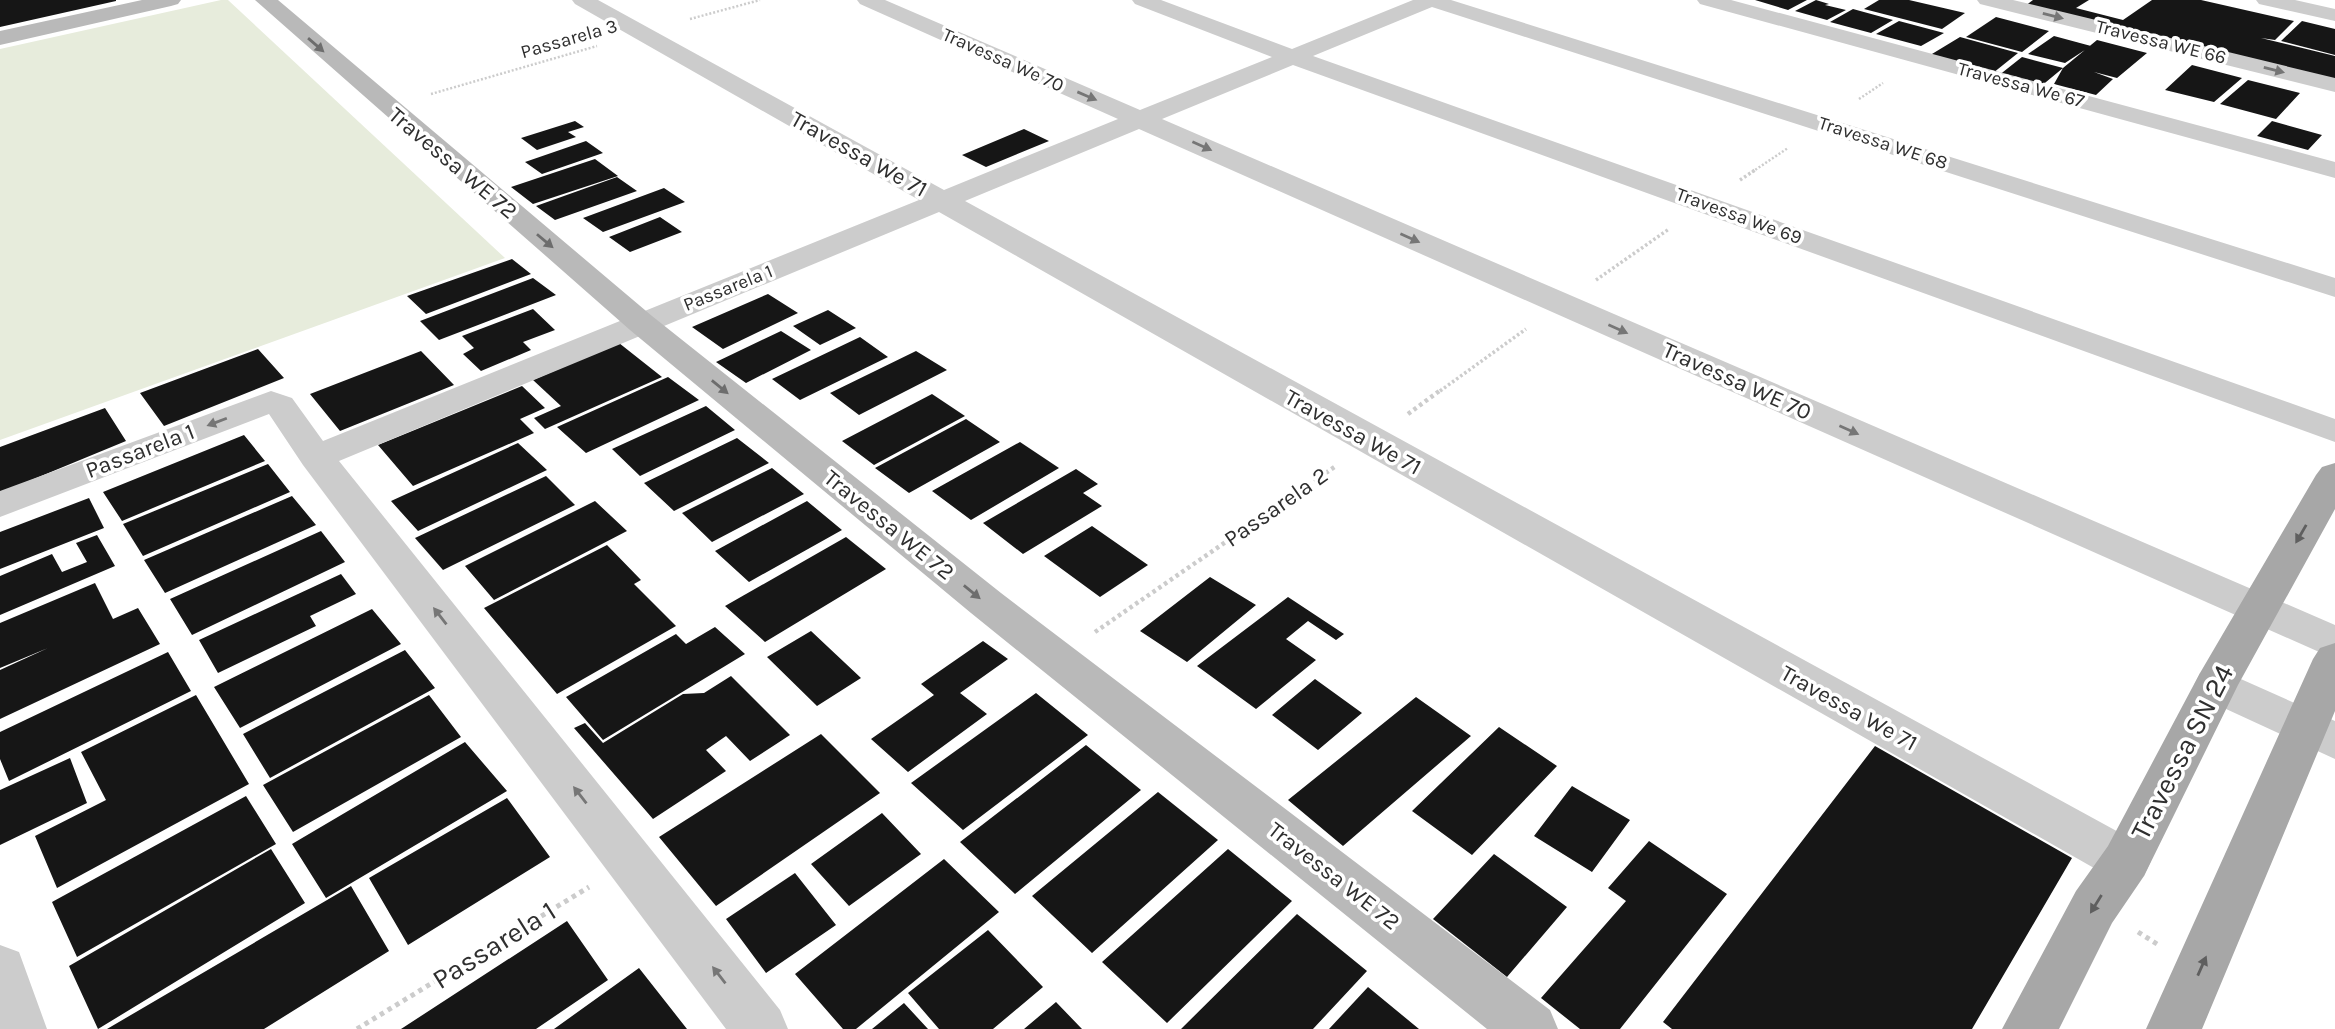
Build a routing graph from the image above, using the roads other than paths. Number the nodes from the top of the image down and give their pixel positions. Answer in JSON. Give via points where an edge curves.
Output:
{"nodes":[{"id":1,"x":171,"y":0,"type":"edge"},
{"id":2,"x":265,"y":0,"type":"edge"},
{"id":3,"x":582,"y":0,"type":"edge"},
{"id":4,"x":867,"y":0,"type":"edge"},
{"id":5,"x":1142,"y":0,"type":"edge"},
{"id":6,"x":1430,"y":0,"type":"edge"},
{"id":7,"x":1707,"y":0,"type":"edge"},
{"id":8,"x":1987,"y":0,"type":"edge"},
{"id":9,"x":2266,"y":0,"type":"edge"},
{"id":10,"x":2335,"y":15,"type":"edge"},
{"id":11,"x":0,"y":37,"type":"edge"},
{"id":12,"x":1290,"y":56,"type":"junction"},
{"id":13,"x":2335,"y":85,"type":"edge"},
{"id":14,"x":1139,"y":119,"type":"junction"},
{"id":15,"x":2335,"y":170,"type":"edge"},
{"id":16,"x":941,"y":200,"type":"junction"},
{"id":17,"x":2335,"y":288,"type":"edge"},
{"id":18,"x":641,"y":323,"type":"junction"},
{"id":19,"x":2335,"y":431,"type":"edge"},
{"id":20,"x":316,"y":457,"type":"junction"},
{"id":21,"x":2331,"y":489,"type":"edge"},
{"id":22,"x":0,"y":505,"type":"edge"},
{"id":23,"x":2258,"y":609,"type":"junction"},
{"id":24,"x":2335,"y":643,"type":"edge"},
{"id":25,"x":2335,"y":660,"type":"edge"},
{"id":26,"x":2216,"y":685,"type":"junction"},
{"id":27,"x":2320,"y":734,"type":"edge"},
{"id":28,"x":2126,"y":861,"type":"junction"},
{"id":29,"x":0,"y":970,"type":"edge"},
{"id":30,"x":19,"y":1029,"type":"edge"},
{"id":31,"x":761,"y":1029,"type":"edge"},
{"id":32,"x":1530,"y":1029,"type":"edge"},
{"id":33,"x":2030,"y":1029,"type":"edge"},
{"id":34,"x":2174,"y":1029,"type":"edge"}],
"edges":[{"from":1,"to":11,"type":"main road"},
{"from":2,"to":18,"type":"main road","name":"Travessa WE 72","one_way":true},
{"from":3,"to":16,"type":"street","name":"Travessa We 71"},
{"from":4,"to":14,"type":"street","name":"Travessa We 70","one_way":true},
{"from":5,"to":12,"type":"street","name":"Travessa We 69"},
{"from":6,"to":12,"type":"street"},
{"from":6,"to":17,"type":"street","name":"Travessa WE 68"},
{"from":7,"to":15,"type":"street","name":"Travessa We 67"},
{"from":8,"to":13,"type":"street","name":"Travessa WE 66","one_way":true},
{"from":9,"to":10,"type":"street"},
{"from":12,"to":14,"type":"street"},
{"from":12,"to":19,"type":"street","name":"Travessa We 69"},
{"from":14,"to":16,"type":"street","name":"Passarela 1"},
{"from":14,"to":23,"type":"street","name":"Travessa WE 70","one_way":true},
{"from":16,"to":18,"type":"street","name":"Passarela 1"},
{"from":16,"to":28,"type":"street","name":"Travessa We 71"},
{"from":18,"to":20,"type":"street","name":"Passarela 1"},
{"from":18,"to":32,"type":"main road","name":"Travessa WE 72","one_way":true,"via":[[1057,659]]},
{"from":20,"to":22,"type":"street","name":"Passarela 1","one_way":true,"via":[[280,405],[271,401]]},
{"from":31,"to":20,"type":"street","one_way":true},
{"from":21,"to":23,"type":"main road","name":"Travessa SN 24","one_way":true},
{"from":23,"to":24,"type":"street","name":"Travessa WE 70"},
{"from":23,"to":26,"type":"main road","name":"Travessa SN 24"},
{"from":25,"to":27,"type":"main road"},
{"from":26,"to":27,"type":"street"},
{"from":26,"to":28,"type":"main road","name":"Travessa SN 24"},
{"from":34,"to":27,"type":"main road","one_way":true},
{"from":28,"to":33,"type":"main road","name":"Travessa SN 24","one_way":true,"via":[[2094,906]]},
{"from":29,"to":30,"type":"street"}]}
